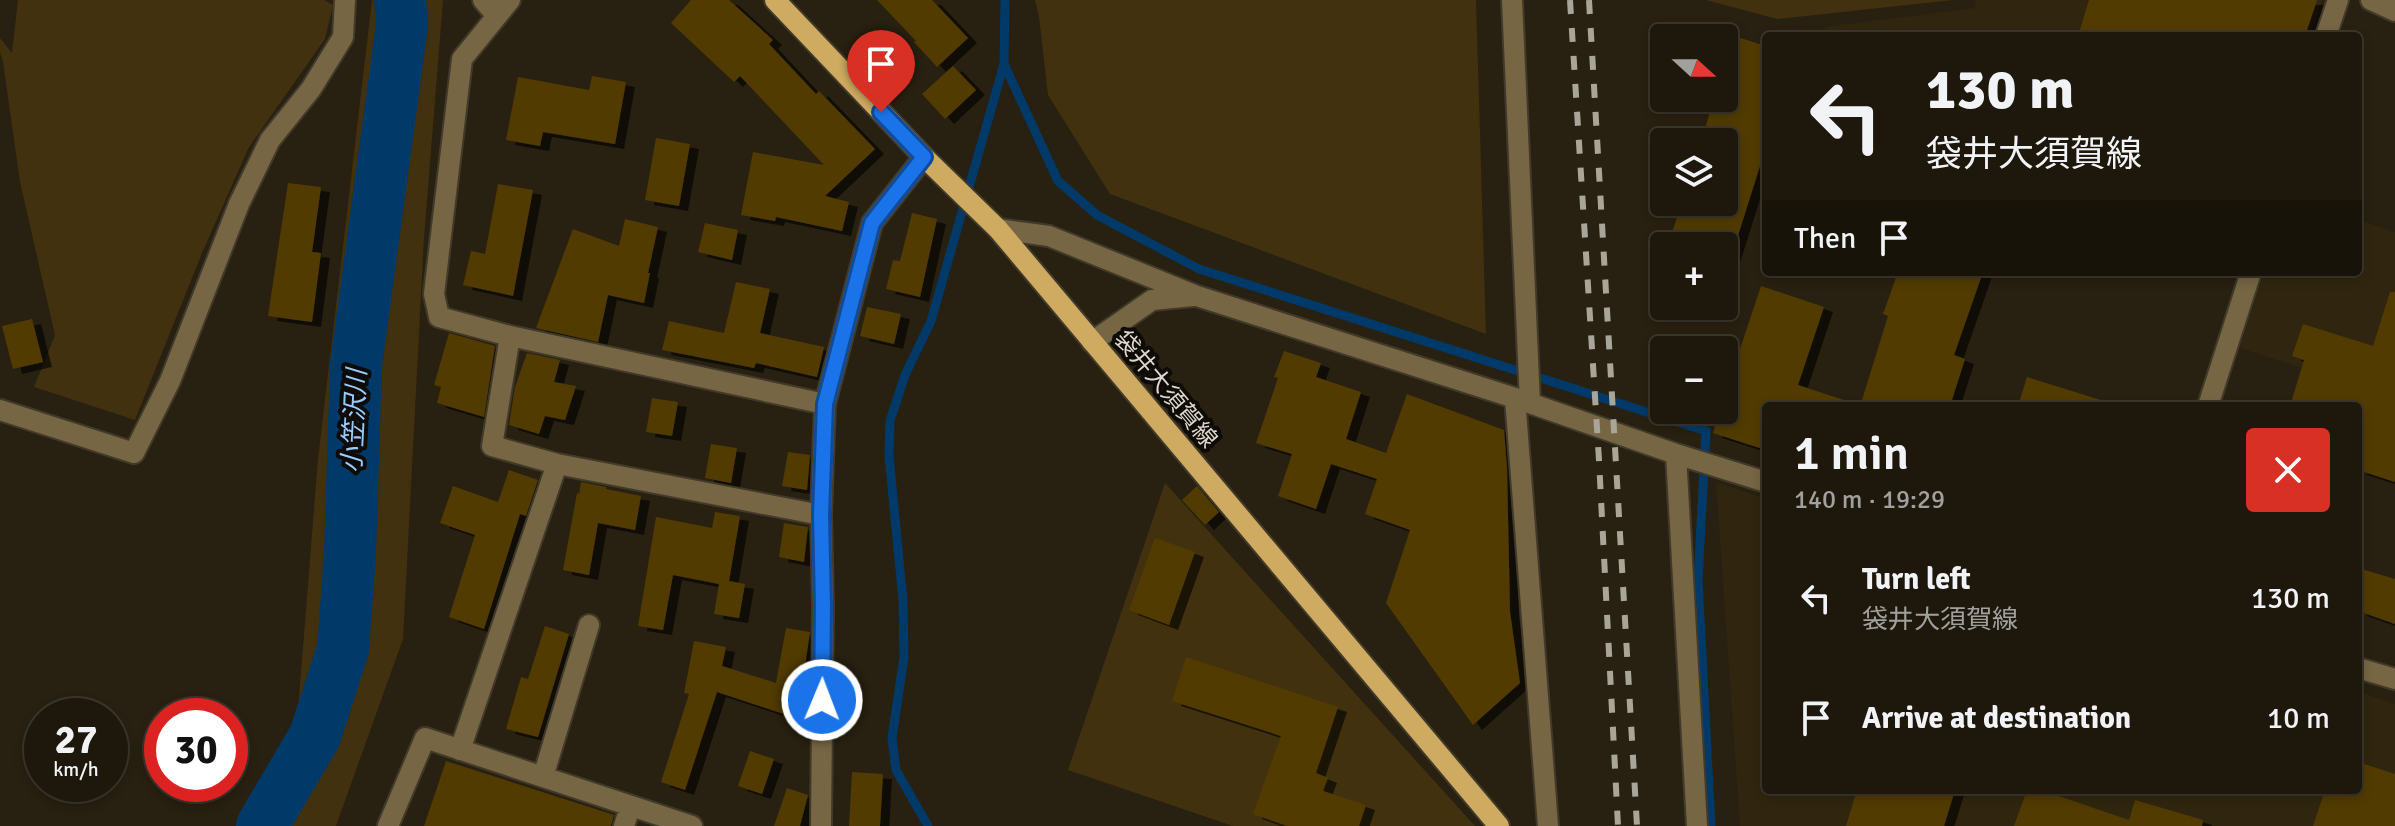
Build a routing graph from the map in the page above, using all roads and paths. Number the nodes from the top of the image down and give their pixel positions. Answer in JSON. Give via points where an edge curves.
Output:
{"nodes":[{"id":1,"x":345,"y":0,"type":"edge"},
{"id":2,"x":483,"y":0,"type":"edge"},
{"id":3,"x":775,"y":0,"type":"edge"},
{"id":4,"x":1512,"y":0,"type":"edge"},
{"id":5,"x":2338,"y":0,"type":"edge"},
{"id":6,"x":2371,"y":0,"type":"edge"},
{"id":7,"x":504,"y":8,"type":"edge"},
{"id":8,"x":2395,"y":11,"type":"edge"},
{"id":9,"x":2327,"y":32,"type":"edge"},
{"id":10,"x":924,"y":157,"type":"junction"},
{"id":11,"x":998,"y":229,"type":"junction"},
{"id":12,"x":2250,"y":276,"type":"edge"},
{"id":13,"x":1197,"y":296,"type":"junction"},
{"id":14,"x":510,"y":336,"type":"junction"},
{"id":15,"x":1092,"y":342,"type":"junction"},
{"id":16,"x":1523,"y":400,"type":"junction"},
{"id":17,"x":2209,"y":402,"type":"edge"},
{"id":18,"x":825,"y":404,"type":"junction"},
{"id":19,"x":0,"y":410,"type":"edge"},
{"id":20,"x":1676,"y":454,"type":"junction"},
{"id":21,"x":557,"y":464,"type":"junction"},
{"id":22,"x":1762,"y":481,"type":"edge"},
{"id":23,"x":821,"y":515,"type":"junction"},
{"id":24,"x":589,"y":625,"type":"dead end"},
{"id":25,"x":2362,"y":669,"type":"edge"},
{"id":26,"x":2395,"y":679,"type":"edge"},
{"id":27,"x":460,"y":750,"type":"junction"},
{"id":28,"x":543,"y":777,"type":"junction"},
{"id":29,"x":627,"y":816,"type":"edge"},
{"id":30,"x":388,"y":826,"type":"edge"},
{"id":31,"x":692,"y":826,"type":"edge"},
{"id":32,"x":821,"y":826,"type":"edge"},
{"id":33,"x":1499,"y":826,"type":"edge"},
{"id":34,"x":1548,"y":826,"type":"edge"},
{"id":35,"x":1697,"y":826,"type":"edge"}],
"edges":[{"from":1,"to":19,"type":"street","via":[[343,37],[270,140],[239,204],[170,381],[134,453]]},
{"from":2,"to":7,"type":"street"},
{"from":3,"to":10,"type":"main road","name":"袋井大須賀線"},
{"from":4,"to":16,"type":"street"},
{"from":5,"to":9,"type":"street"},
{"from":6,"to":8,"type":"street"},
{"from":7,"to":14,"type":"street","via":[[462,59],[434,294],[439,317]]},
{"from":10,"to":11,"type":"main road","name":"袋井大須賀線"},
{"from":10,"to":18,"type":"street","via":[[872,223]]},
{"from":11,"to":13,"type":"street","via":[[1049,236]]},
{"from":11,"to":15,"type":"main road","name":"袋井大須賀線"},
{"from":12,"to":17,"type":"street"},
{"from":13,"to":15,"type":"street","via":[[1152,300]]},
{"from":13,"to":16,"type":"street"},
{"from":14,"to":18,"type":"street"},
{"from":14,"to":21,"type":"street","via":[[492,446]]},
{"from":15,"to":33,"type":"main road","name":"袋井大須賀線"},
{"from":16,"to":20,"type":"street"},
{"from":16,"to":34,"type":"street"},
{"from":18,"to":23,"type":"street"},
{"from":20,"to":22,"type":"street"},
{"from":20,"to":35,"type":"street"},
{"from":21,"to":23,"type":"street"},
{"from":21,"to":27,"type":"street"},
{"from":23,"to":32,"type":"street"},
{"from":24,"to":28,"type":"street"},
{"from":25,"to":26,"type":"street"},
{"from":27,"to":28,"type":"street"},
{"from":27,"to":30,"type":"street","via":[[425,738]]},
{"from":28,"to":29,"type":"street"},
{"from":29,"to":31,"type":"street"}]}
